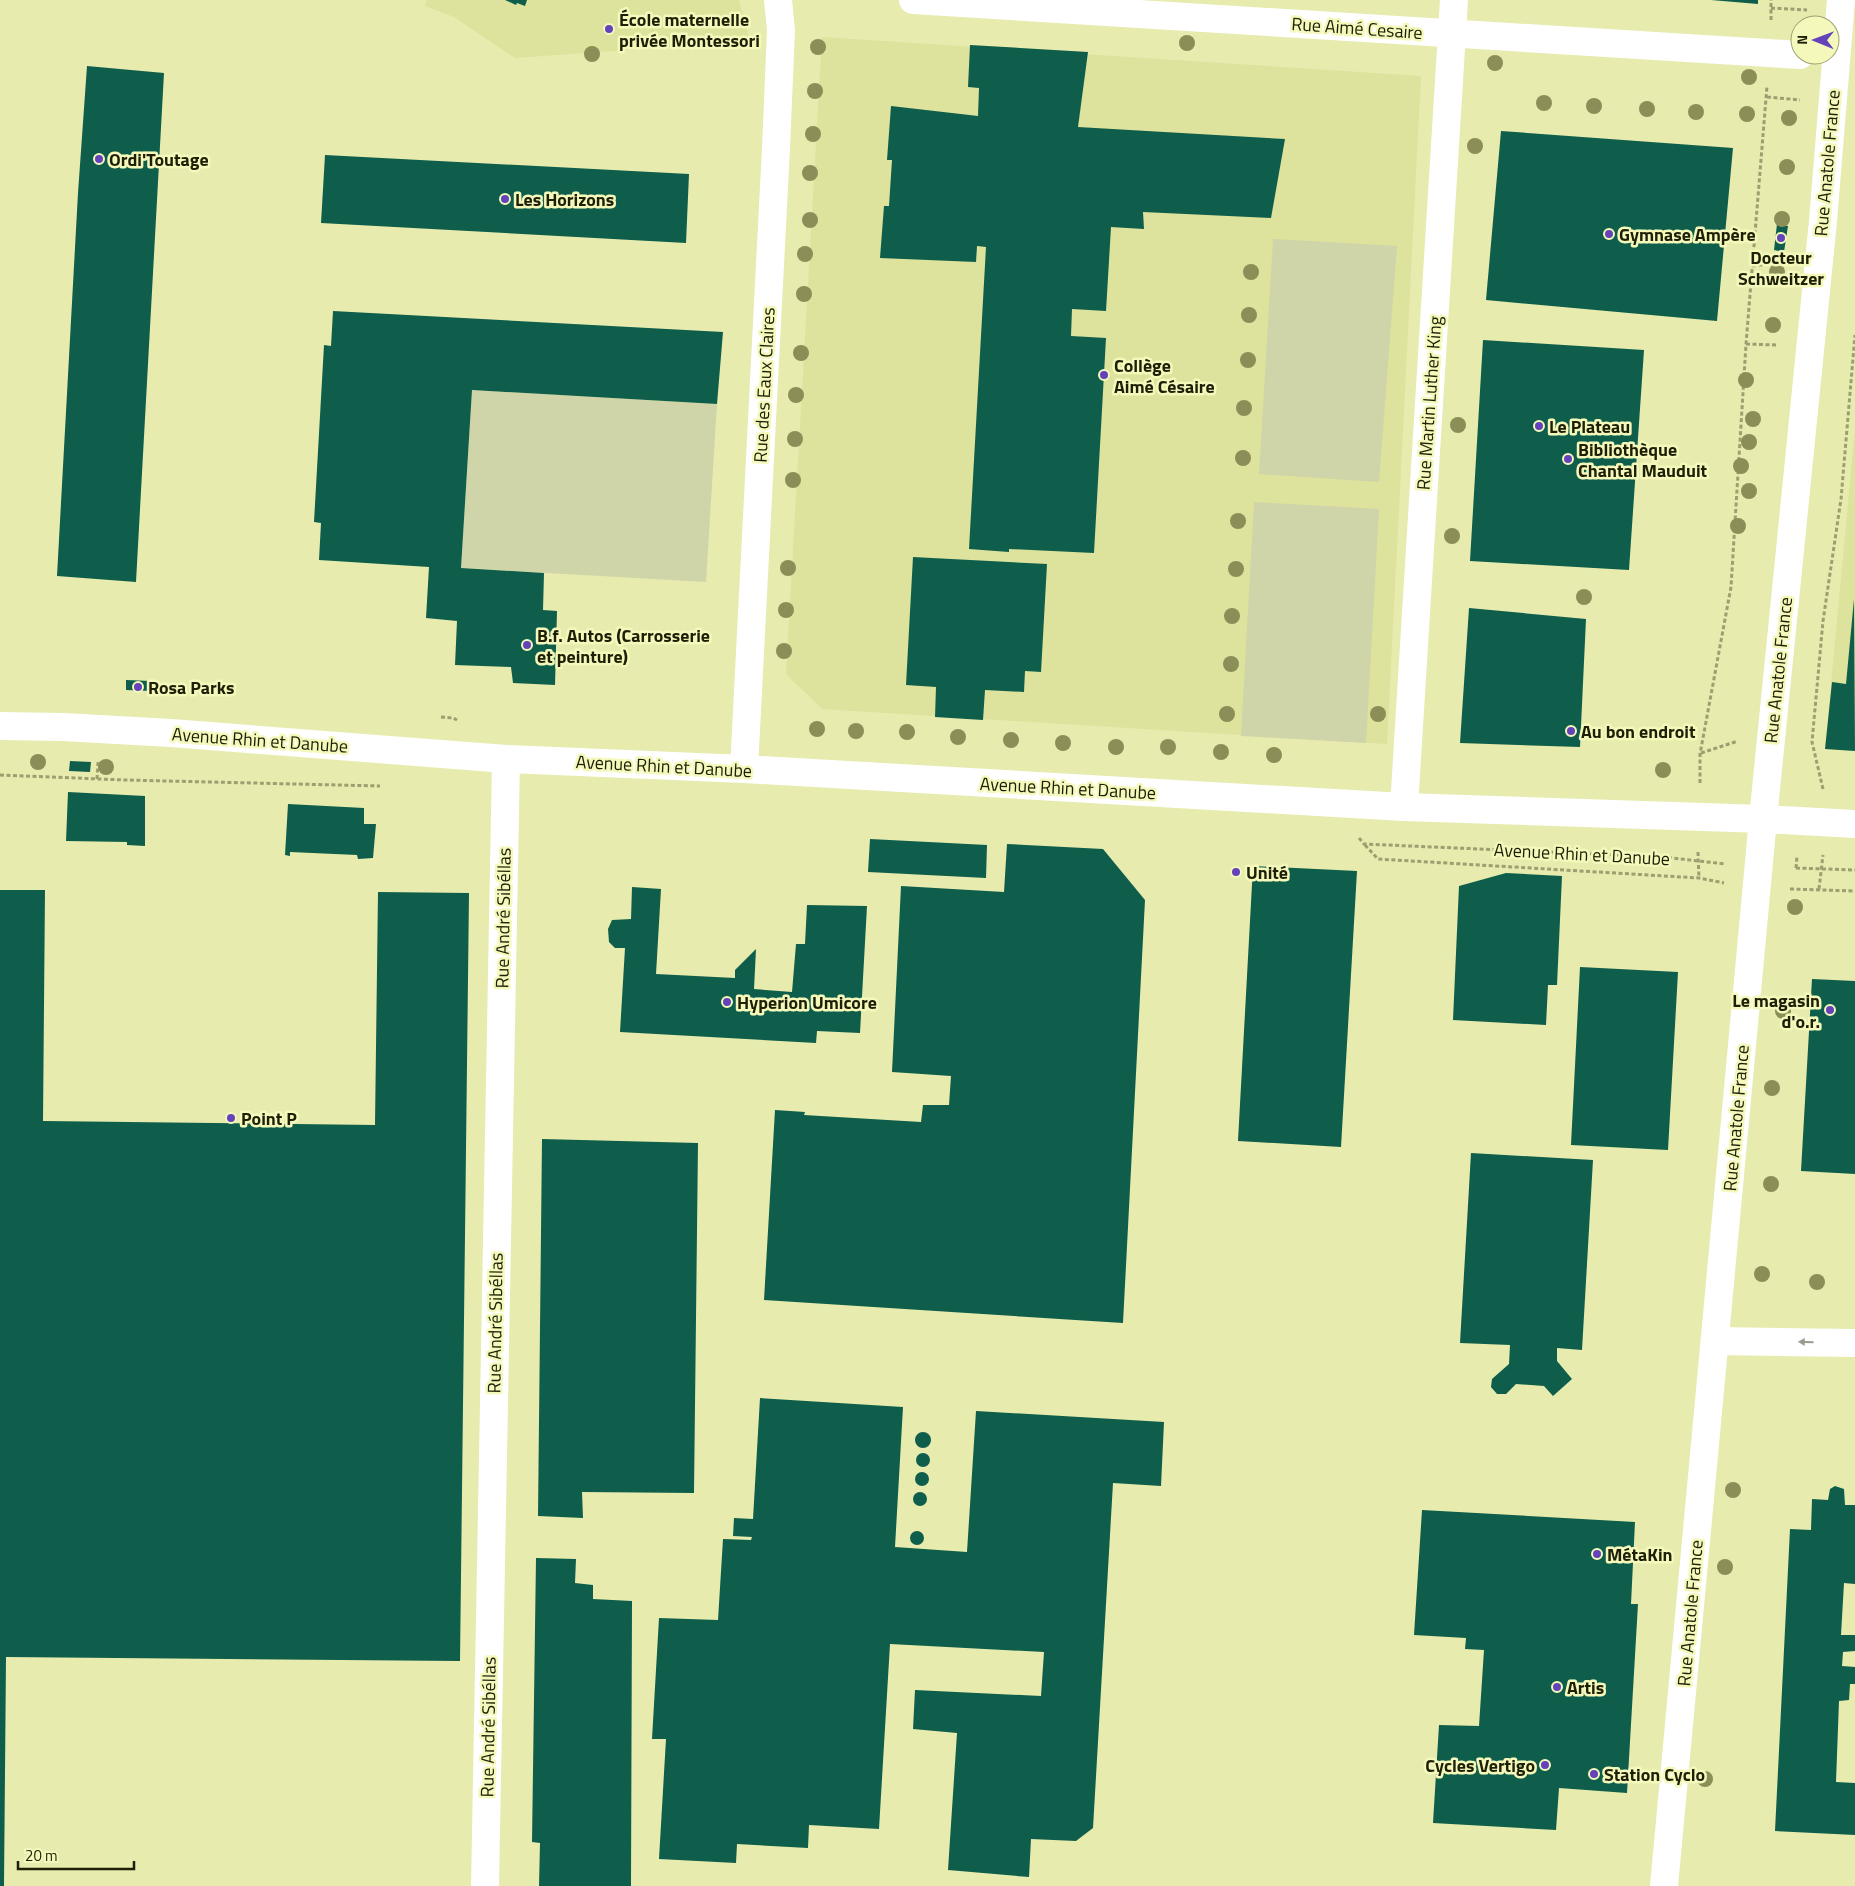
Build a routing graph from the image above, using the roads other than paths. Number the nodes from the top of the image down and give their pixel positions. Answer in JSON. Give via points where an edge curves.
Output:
{"nodes":[{"id":1,"x":778,"y":0,"type":"edge"},
{"id":2,"x":913,"y":0,"type":"edge"},
{"id":3,"x":1454,"y":0,"type":"edge"},
{"id":4,"x":1841,"y":0,"type":"edge"},
{"id":5,"x":1162,"y":8,"type":"edge"},
{"id":6,"x":1840,"y":15,"type":"edge"},
{"id":7,"x":1453,"y":34,"type":"junction"},
{"id":8,"x":1790,"y":54,"type":"edge"},
{"id":9,"x":1835,"y":65,"type":"edge"},
{"id":10,"x":0,"y":726,"type":"edge"},
{"id":11,"x":506,"y":759,"type":"junction"},
{"id":12,"x":744,"y":769,"type":"junction"},
{"id":13,"x":1404,"y":807,"type":"junction"},
{"id":14,"x":1763,"y":819,"type":"junction"},
{"id":15,"x":1855,"y":824,"type":"edge"},
{"id":16,"x":1716,"y":1341,"type":"junction"},
{"id":17,"x":1855,"y":1343,"type":"edge"},
{"id":18,"x":484,"y":1886,"type":"edge"},
{"id":19,"x":1664,"y":1886,"type":"edge"}],
"edges":[{"from":1,"to":12,"type":"street","name":"Rue des Eaux Claires","via":[[781,30],[776,148]]},
{"from":2,"to":5,"type":"street","name":"Rue Aimé Cesaire"},
{"from":3,"to":7,"type":"street","name":"Rue Martin Luther King"},
{"from":4,"to":6,"type":"street","name":"Rue Anatole France"},
{"from":5,"to":7,"type":"street","name":"Rue Aimé Cesaire"},
{"from":7,"to":8,"type":"street","name":"Rue Aimé Cesaire"},
{"from":7,"to":13,"type":"street","name":"Rue Martin Luther King"},
{"from":9,"to":14,"type":"street","name":"Rue Anatole France","via":[[1822,231]]},
{"from":10,"to":11,"type":"street","name":"Avenue Rhin et Danube","via":[[162,733]]},
{"from":11,"to":12,"type":"street","name":"Avenue Rhin et Danube"},
{"from":11,"to":18,"type":"street","name":"Rue André Sibéllas"},
{"from":12,"to":13,"type":"street","name":"Avenue Rhin et Danube"},
{"from":13,"to":14,"type":"street","name":"Avenue Rhin et Danube"},
{"from":14,"to":15,"type":"street","name":"Avenue Rhin et Danube"},
{"from":14,"to":16,"type":"street","name":"Rue Anatole France"},
{"from":17,"to":16,"type":"street","one_way":true},
{"from":16,"to":19,"type":"street","name":"Rue Anatole France"}]}
